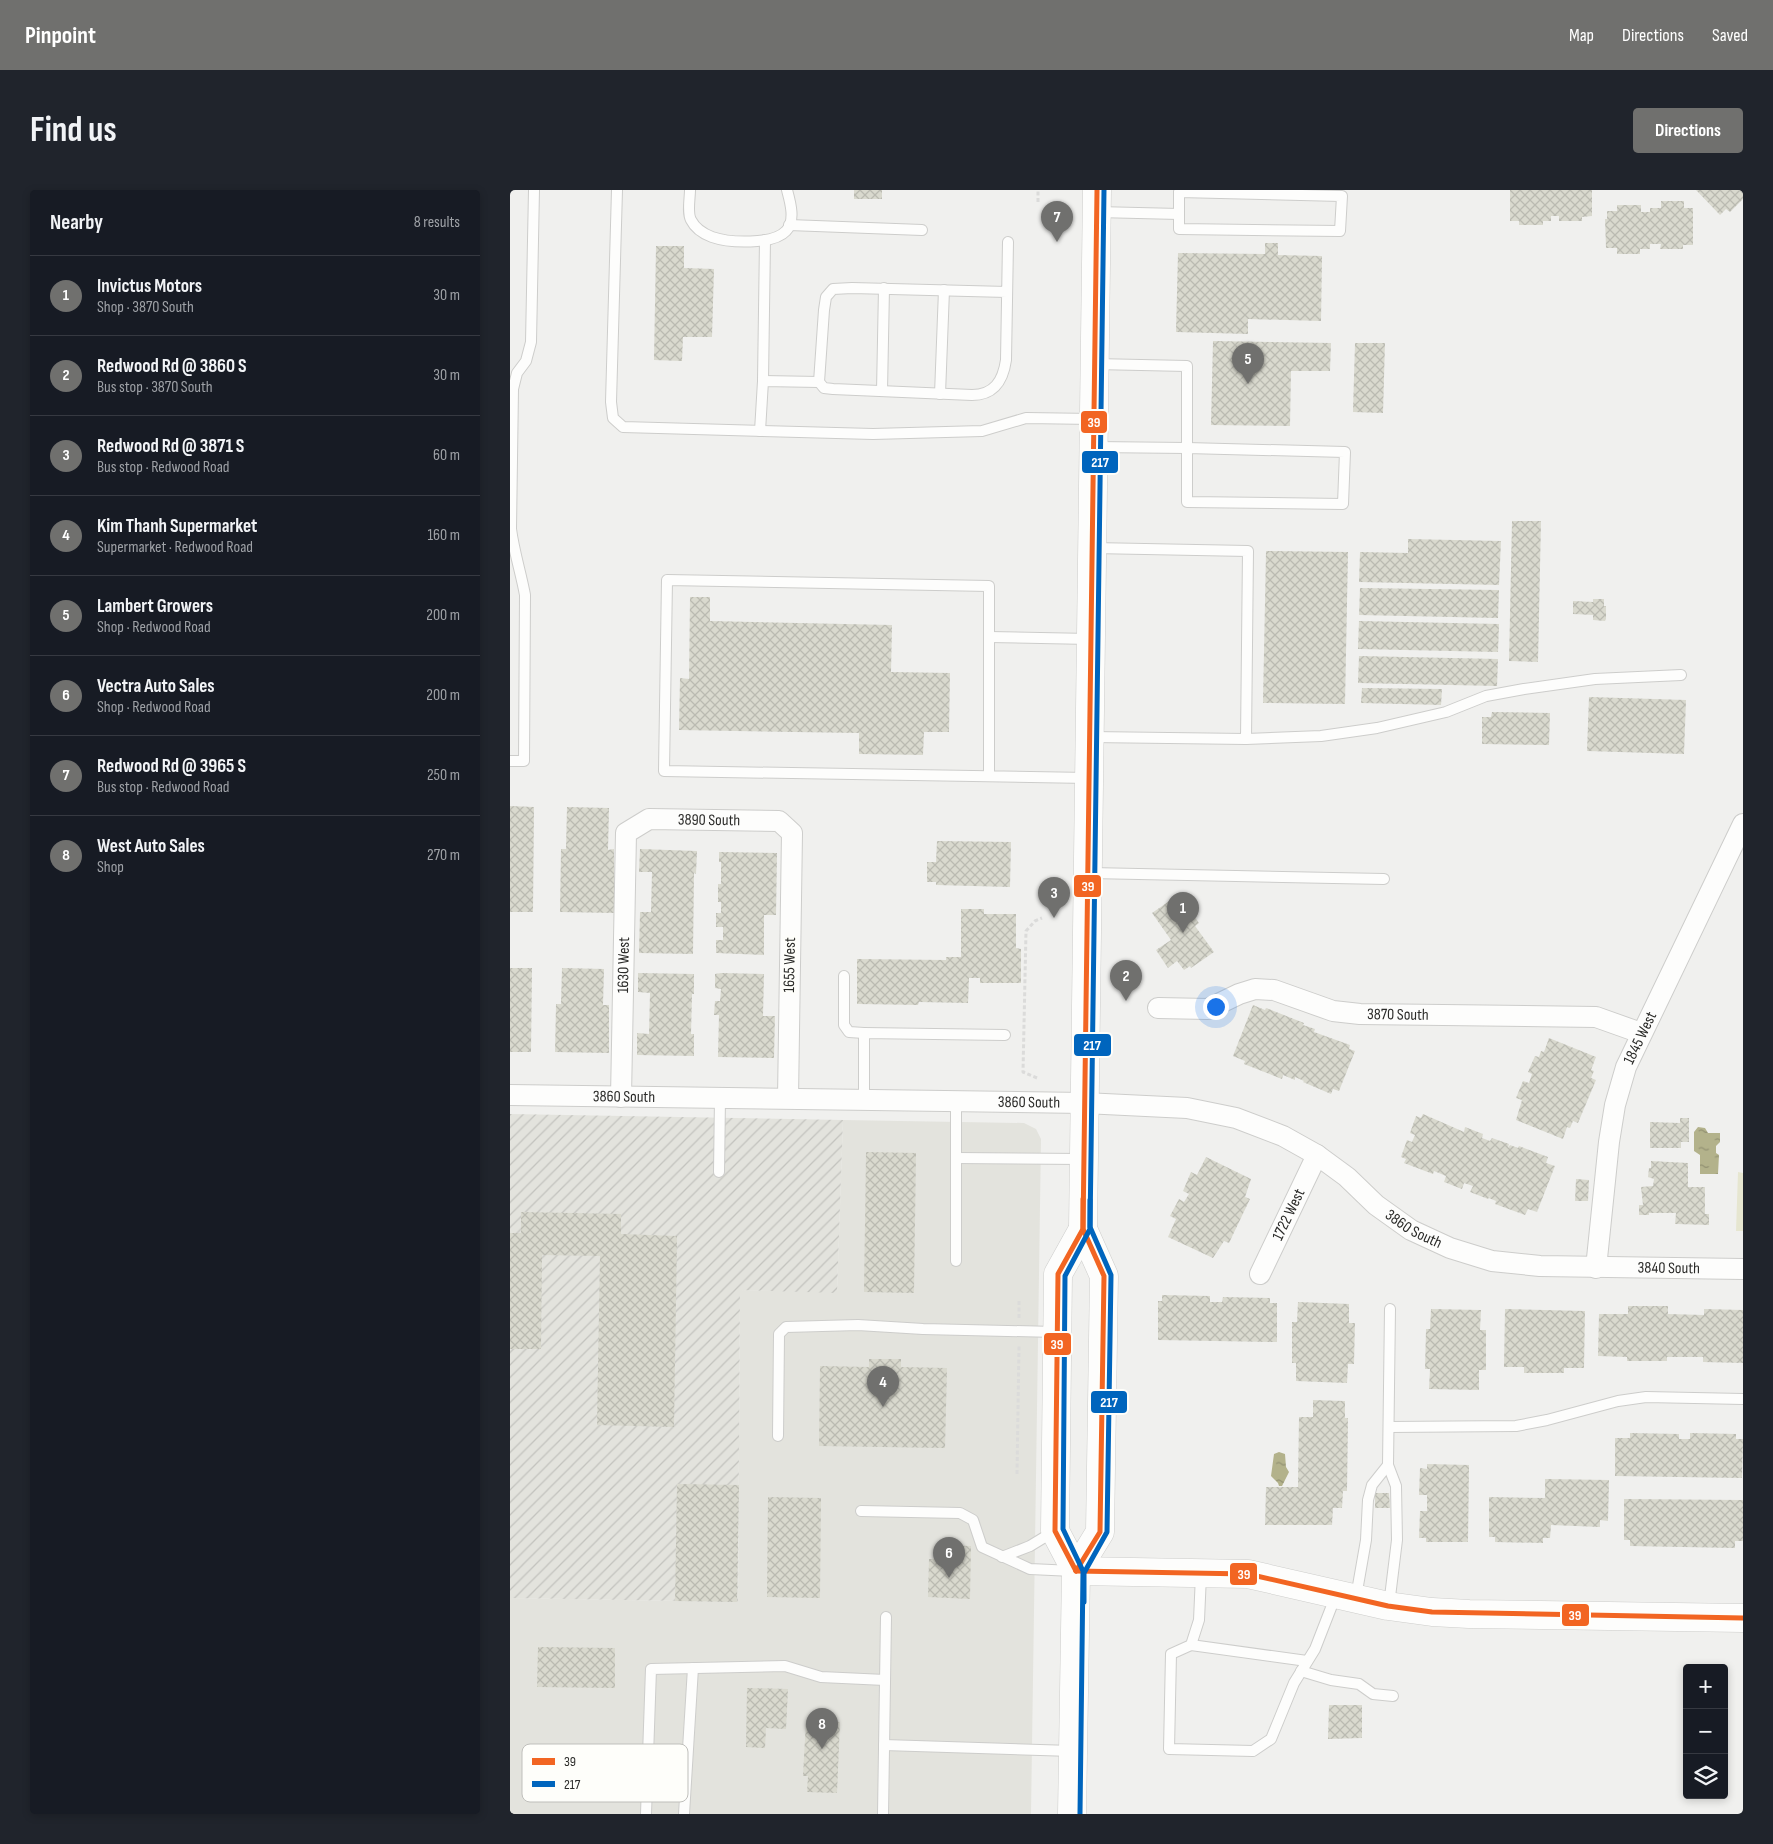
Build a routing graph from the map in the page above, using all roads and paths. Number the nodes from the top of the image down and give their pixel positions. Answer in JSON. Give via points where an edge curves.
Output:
{"nodes":[{"id":1,"x":534,"y":190,"type":"edge"},
{"id":2,"x":617,"y":190,"type":"edge"},
{"id":3,"x":690,"y":190,"type":"edge"},
{"id":4,"x":786,"y":190,"type":"edge"},
{"id":5,"x":1038,"y":190,"type":"edge"},
{"id":6,"x":1096,"y":201,"type":"edge"},
{"id":7,"x":1038,"y":202,"type":"dead end"},
{"id":8,"x":1179,"y":214,"type":"junction"},
{"id":9,"x":789,"y":225,"type":"junction"},
{"id":10,"x":922,"y":230,"type":"dead end"},
{"id":11,"x":765,"y":240,"type":"junction"},
{"id":12,"x":1008,"y":242,"type":"dead end"},
{"id":13,"x":884,"y":288,"type":"junction"},
{"id":14,"x":944,"y":290,"type":"junction"},
{"id":15,"x":1007,"y":292,"type":"junction"},
{"id":16,"x":1094,"y":364,"type":"junction"},
{"id":17,"x":763,"y":381,"type":"junction"},
{"id":18,"x":819,"y":382,"type":"junction"},
{"id":19,"x":882,"y":391,"type":"junction"},
{"id":20,"x":940,"y":394,"type":"junction"},
{"id":21,"x":1094,"y":419,"type":"junction"},
{"id":22,"x":760,"y":431,"type":"junction"},
{"id":23,"x":1093,"y":447,"type":"junction"},
{"id":24,"x":1187,"y":448,"type":"junction"},
{"id":25,"x":1092,"y":548,"type":"junction"},
{"id":26,"x":989,"y":637,"type":"junction"},
{"id":27,"x":1090,"y":639,"type":"junction"},
{"id":28,"x":1681,"y":675,"type":"dead end"},
{"id":29,"x":1089,"y":737,"type":"junction"},
{"id":30,"x":1246,"y":739,"type":"junction"},
{"id":31,"x":510,"y":761,"type":"edge"},
{"id":32,"x":989,"y":775,"type":"junction"},
{"id":33,"x":1089,"y":778,"type":"junction"},
{"id":34,"x":1743,"y":824,"type":"edge"},
{"id":35,"x":626,"y":833,"type":"joint"},
{"id":36,"x":792,"y":833,"type":"joint"},
{"id":37,"x":1088,"y":873,"type":"junction"},
{"id":38,"x":1384,"y":879,"type":"dead end"},
{"id":39,"x":1042,"y":918,"type":"dead end"},
{"id":40,"x":844,"y":976,"type":"dead end"},
{"id":41,"x":1158,"y":1008,"type":"dead end"},
{"id":42,"x":864,"y":1033,"type":"junction"},
{"id":43,"x":1641,"y":1033,"type":"junction"},
{"id":44,"x":1005,"y":1035,"type":"dead end"},
{"id":45,"x":1037,"y":1078,"type":"dead end"},
{"id":46,"x":510,"y":1095,"type":"edge"},
{"id":47,"x":620,"y":1097,"type":"junction"},
{"id":48,"x":720,"y":1098,"type":"junction"},
{"id":49,"x":788,"y":1098,"type":"junction"},
{"id":50,"x":864,"y":1099,"type":"junction"},
{"id":51,"x":956,"y":1101,"type":"junction"},
{"id":52,"x":1084,"y":1103,"type":"junction"},
{"id":53,"x":1317,"y":1155,"type":"junction"},
{"id":54,"x":956,"y":1158,"type":"junction"},
{"id":55,"x":1084,"y":1159,"type":"junction"},
{"id":56,"x":719,"y":1172,"type":"dead end"},
{"id":57,"x":1083,"y":1229,"type":"junction"},
{"id":58,"x":956,"y":1261,"type":"dead end"},
{"id":59,"x":1596,"y":1268,"type":"junction"},
{"id":60,"x":1743,"y":1269,"type":"edge"},
{"id":61,"x":1260,"y":1274,"type":"dead end"},
{"id":62,"x":1020,"y":1301,"type":"dead end"},
{"id":63,"x":1390,"y":1309,"type":"dead end"},
{"id":64,"x":1020,"y":1331,"type":"junction"},
{"id":65,"x":1057,"y":1332,"type":"junction"},
{"id":66,"x":1743,"y":1399,"type":"edge"},
{"id":67,"x":1389,"y":1427,"type":"junction"},
{"id":68,"x":778,"y":1436,"type":"dead end"},
{"id":69,"x":1388,"y":1465,"type":"junction"},
{"id":70,"x":1017,"y":1474,"type":"dead end"},
{"id":71,"x":861,"y":1511,"type":"dead end"},
{"id":72,"x":1055,"y":1531,"type":"junction"},
{"id":73,"x":1002,"y":1557,"type":"junction"},
{"id":74,"x":1076,"y":1571,"type":"junction"},
{"id":75,"x":1201,"y":1573,"type":"junction"},
{"id":76,"x":1346,"y":1597,"type":"junction"},
{"id":77,"x":1388,"y":1606,"type":"junction"},
{"id":78,"x":886,"y":1617,"type":"dead end"},
{"id":79,"x":1743,"y":1618,"type":"edge"},
{"id":80,"x":1191,"y":1645,"type":"junction"},
{"id":81,"x":1307,"y":1661,"type":"junction"},
{"id":82,"x":693,"y":1668,"type":"junction"},
{"id":83,"x":1301,"y":1672,"type":"junction"},
{"id":84,"x":885,"y":1680,"type":"junction"},
{"id":85,"x":1393,"y":1696,"type":"dead end"},
{"id":86,"x":648,"y":1744,"type":"edge"},
{"id":87,"x":884,"y":1745,"type":"junction"},
{"id":88,"x":688,"y":1749,"type":"edge"},
{"id":89,"x":1073,"y":1751,"type":"junction"},
{"id":90,"x":883,"y":1814,"type":"edge"},
{"id":91,"x":1072,"y":1814,"type":"edge"}],
"edges":[{"from":1,"to":31,"type":"lane","via":[[531,342],[513,389],[511,529],[525,595],[524,761]]},
{"from":2,"to":22,"type":"lane","via":[[613,418],[623,427]]},
{"from":3,"to":11,"type":"lane","via":[[690,219],[697,228],[722,240]]},
{"from":4,"to":9,"type":"lane","via":[[792,205]]},
{"from":5,"to":7,"type":"path"},
{"from":6,"to":8,"type":"lane"},
{"from":6,"to":16,"type":"main road"},
{"from":8,"to":8,"type":"lane","via":[[1179,230],[1340,231],[1342,196],[1179,192]]},
{"from":9,"to":10,"type":"lane"},
{"from":9,"to":11,"type":"lane","via":[[776,238]]},
{"from":11,"to":17,"type":"lane"},
{"from":12,"to":15,"type":"lane"},
{"from":13,"to":14,"type":"lane"},
{"from":13,"to":18,"type":"lane","via":[[833,289],[826,296]]},
{"from":13,"to":19,"type":"lane"},
{"from":14,"to":15,"type":"lane"},
{"from":14,"to":20,"type":"lane"},
{"from":15,"to":20,"type":"lane","via":[[1006,360],[1004,374],[997,387],[982,395]]},
{"from":16,"to":21,"type":"main road"},
{"from":16,"to":24,"type":"lane","via":[[1187,366]]},
{"from":17,"to":18,"type":"lane"},
{"from":17,"to":22,"type":"lane"},
{"from":18,"to":19,"type":"lane","via":[[824,388]]},
{"from":19,"to":20,"type":"lane"},
{"from":21,"to":22,"type":"lane","via":[[1026,418],[982,431],[873,434]]},
{"from":21,"to":23,"type":"main road"},
{"from":23,"to":24,"type":"lane"},
{"from":23,"to":25,"type":"main road"},
{"from":24,"to":24,"type":"lane","via":[[1345,452],[1343,504],[1187,502]]},
{"from":25,"to":27,"type":"main road"},
{"from":25,"to":30,"type":"lane","via":[[1248,551]]},
{"from":26,"to":27,"type":"lane"},
{"from":26,"to":32,"type":"lane"},
{"from":26,"to":32,"type":"lane","via":[[989,586],[667,580],[664,771]]},
{"from":27,"to":29,"type":"main road"},
{"from":28,"to":30,"type":"lane","via":[[1595,679],[1524,689],[1486,696],[1446,712],[1377,728],[1321,736]]},
{"from":29,"to":30,"type":"lane"},
{"from":29,"to":33,"type":"main road"},
{"from":32,"to":33,"type":"lane"},
{"from":33,"to":37,"type":"main road"},
{"from":34,"to":43,"type":"street","name":"1845 West"},
{"from":35,"to":36,"type":"street","name":"3890 South","via":[[649,819],[779,821]]},
{"from":35,"to":47,"type":"street","name":"1630 West"},
{"from":36,"to":49,"type":"street","name":"1655 West"},
{"from":37,"to":38,"type":"lane"},
{"from":37,"to":52,"type":"main road"},
{"from":39,"to":45,"type":"path","via":[[1026,932],[1023,1072]]},
{"from":40,"to":42,"type":"lane","via":[[844,1025],[849,1032]]},
{"from":41,"to":43,"type":"street","name":"3870 South","via":[[1208,1009],[1255,989],[1274,990],[1333,1011],[1596,1017]]},
{"from":42,"to":44,"type":"lane"},
{"from":42,"to":50,"type":"lane"},
{"from":43,"to":59,"type":"street","name":"1845 West","via":[[1626,1067],[1615,1105]]},
{"from":46,"to":47,"type":"street","name":"3860 South"},
{"from":47,"to":48,"type":"street","name":"3860 South"},
{"from":48,"to":49,"type":"street","name":"3860 South"},
{"from":48,"to":56,"type":"lane"},
{"from":49,"to":50,"type":"street","name":"3860 South"},
{"from":50,"to":51,"type":"street","name":"3860 South"},
{"from":51,"to":52,"type":"street","name":"3860 South"},
{"from":51,"to":54,"type":"lane"},
{"from":52,"to":53,"type":"street","name":"3860 South","via":[[1187,1108],[1236,1118],[1283,1136]]},
{"from":52,"to":55,"type":"main road"},
{"from":53,"to":59,"type":"street","name":"3860 South","via":[[1411,1230],[1450,1248],[1492,1261]]},
{"from":53,"to":61,"type":"street","name":"1722 West"},
{"from":54,"to":55,"type":"lane"},
{"from":54,"to":58,"type":"lane"},
{"from":55,"to":57,"type":"main road"},
{"from":57,"to":65,"type":"main road","via":[[1058,1274]]},
{"from":57,"to":74,"type":"main road","via":[[1104,1276],[1100,1532]]},
{"from":59,"to":60,"type":"street","name":"3840 South"},
{"from":62,"to":64,"type":"path"},
{"from":63,"to":67,"type":"lane"},
{"from":64,"to":65,"type":"lane"},
{"from":64,"to":68,"type":"lane","via":[[858,1325],[786,1328],[779,1334]]},
{"from":64,"to":70,"type":"path"},
{"from":65,"to":72,"type":"main road"},
{"from":66,"to":67,"type":"lane","via":[[1646,1397],[1516,1426]]},
{"from":67,"to":69,"type":"lane"},
{"from":69,"to":76,"type":"lane","via":[[1372,1485],[1366,1540]]},
{"from":69,"to":77,"type":"lane","via":[[1396,1486],[1396,1540]]},
{"from":71,"to":73,"type":"lane","via":[[960,1513],[973,1520],[982,1547]]},
{"from":72,"to":73,"type":"lane"},
{"from":72,"to":74,"type":"main road"},
{"from":73,"to":74,"type":"lane","via":[[1030,1569]]},
{"from":74,"to":75,"type":"main road"},
{"from":74,"to":89,"type":"main road"},
{"from":75,"to":76,"type":"main road","via":[[1248,1574]]},
{"from":75,"to":80,"type":"lane","via":[[1199,1620]]},
{"from":76,"to":77,"type":"main road"},
{"from":76,"to":81,"type":"lane"},
{"from":77,"to":79,"type":"main road","via":[[1468,1614]]},
{"from":78,"to":84,"type":"lane"},
{"from":80,"to":81,"type":"lane"},
{"from":80,"to":83,"type":"lane","via":[[1171,1654],[1169,1749],[1253,1750],[1271,1739]]},
{"from":81,"to":83,"type":"lane"},
{"from":82,"to":84,"type":"lane","via":[[785,1666],[821,1677]]},
{"from":82,"to":86,"type":"lane","via":[[651,1668]]},
{"from":82,"to":88,"type":"lane"},
{"from":83,"to":85,"type":"lane","via":[[1359,1684],[1373,1694]]},
{"from":84,"to":87,"type":"lane"},
{"from":87,"to":89,"type":"lane"},
{"from":87,"to":90,"type":"lane"},
{"from":89,"to":91,"type":"main road"}]}
